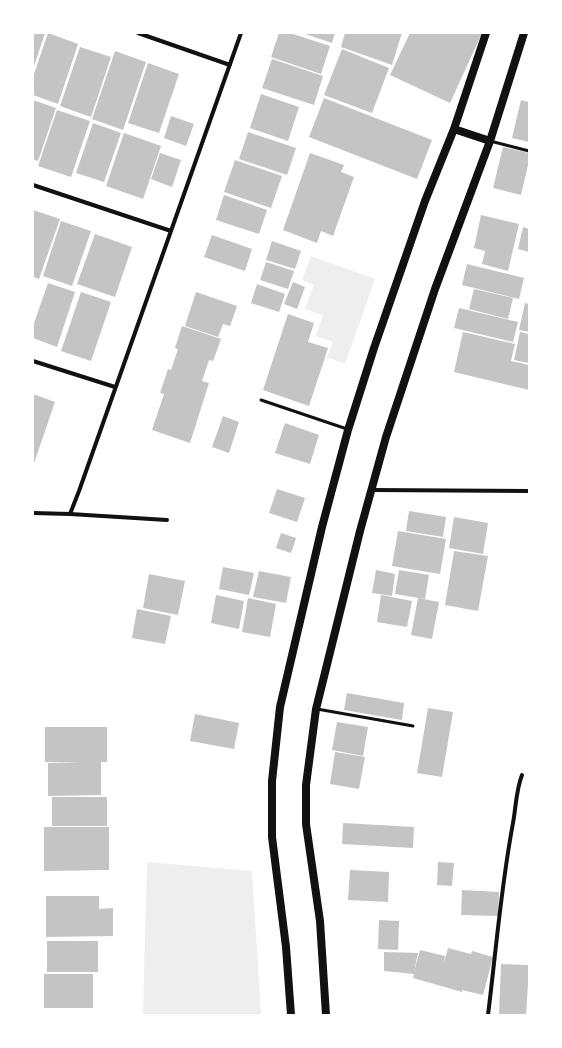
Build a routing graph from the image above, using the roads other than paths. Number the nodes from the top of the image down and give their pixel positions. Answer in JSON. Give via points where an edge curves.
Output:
{"nodes":[{"id":1,"x":138,"y":33,"type":"edge"},
{"id":2,"x":241,"y":33,"type":"edge"},
{"id":3,"x":486,"y":33,"type":"edge"},
{"id":4,"x":524,"y":33,"type":"edge"},
{"id":5,"x":230,"y":65,"type":"junction"},
{"id":6,"x":454,"y":129,"type":"junction"},
{"id":7,"x":490,"y":141,"type":"junction"},
{"id":8,"x":529,"y":151,"type":"edge"},
{"id":9,"x":33,"y":185,"type":"edge"},
{"id":10,"x":171,"y":231,"type":"junction"},
{"id":11,"x":33,"y":361,"type":"edge"},
{"id":12,"x":115,"y":387,"type":"junction"},
{"id":13,"x":261,"y":400,"type":"dead end"},
{"id":14,"x":348,"y":430,"type":"junction"},
{"id":15,"x":371,"y":490,"type":"junction"},
{"id":16,"x":529,"y":491,"type":"edge"},
{"id":17,"x":33,"y":513,"type":"edge"},
{"id":18,"x":70,"y":514,"type":"junction"},
{"id":19,"x":167,"y":520,"type":"dead end"},
{"id":20,"x":316,"y":709,"type":"junction"},
{"id":21,"x":413,"y":726,"type":"dead end"},
{"id":22,"x":522,"y":775,"type":"dead end"},
{"id":23,"x":291,"y":1015,"type":"edge"},
{"id":24,"x":326,"y":1015,"type":"edge"},
{"id":25,"x":488,"y":1015,"type":"edge"}],
"edges":[{"from":1,"to":5,"type":"street"},
{"from":2,"to":5,"type":"street"},
{"from":3,"to":6,"type":"main road"},
{"from":4,"to":7,"type":"main road"},
{"from":5,"to":10,"type":"street"},
{"from":6,"to":7,"type":"main road"},
{"from":6,"to":14,"type":"main road","via":[[398,277]]},
{"from":7,"to":8,"type":"lane"},
{"from":7,"to":15,"type":"main road","via":[[435,289]]},
{"from":9,"to":10,"type":"street"},
{"from":10,"to":12,"type":"street"},
{"from":11,"to":12,"type":"street"},
{"from":12,"to":18,"type":"street"},
{"from":13,"to":14,"type":"lane"},
{"from":14,"to":23,"type":"main road","via":[[300,615],[280,707],[272,780],[272,836],[286,947]]},
{"from":15,"to":16,"type":"street"},
{"from":15,"to":20,"type":"main road"},
{"from":17,"to":18,"type":"street"},
{"from":18,"to":19,"type":"street"},
{"from":20,"to":21,"type":"lane"},
{"from":20,"to":24,"type":"main road","via":[[306,785],[306,824],[320,921]]},
{"from":22,"to":25,"type":"street","via":[[507,854]]}]}
